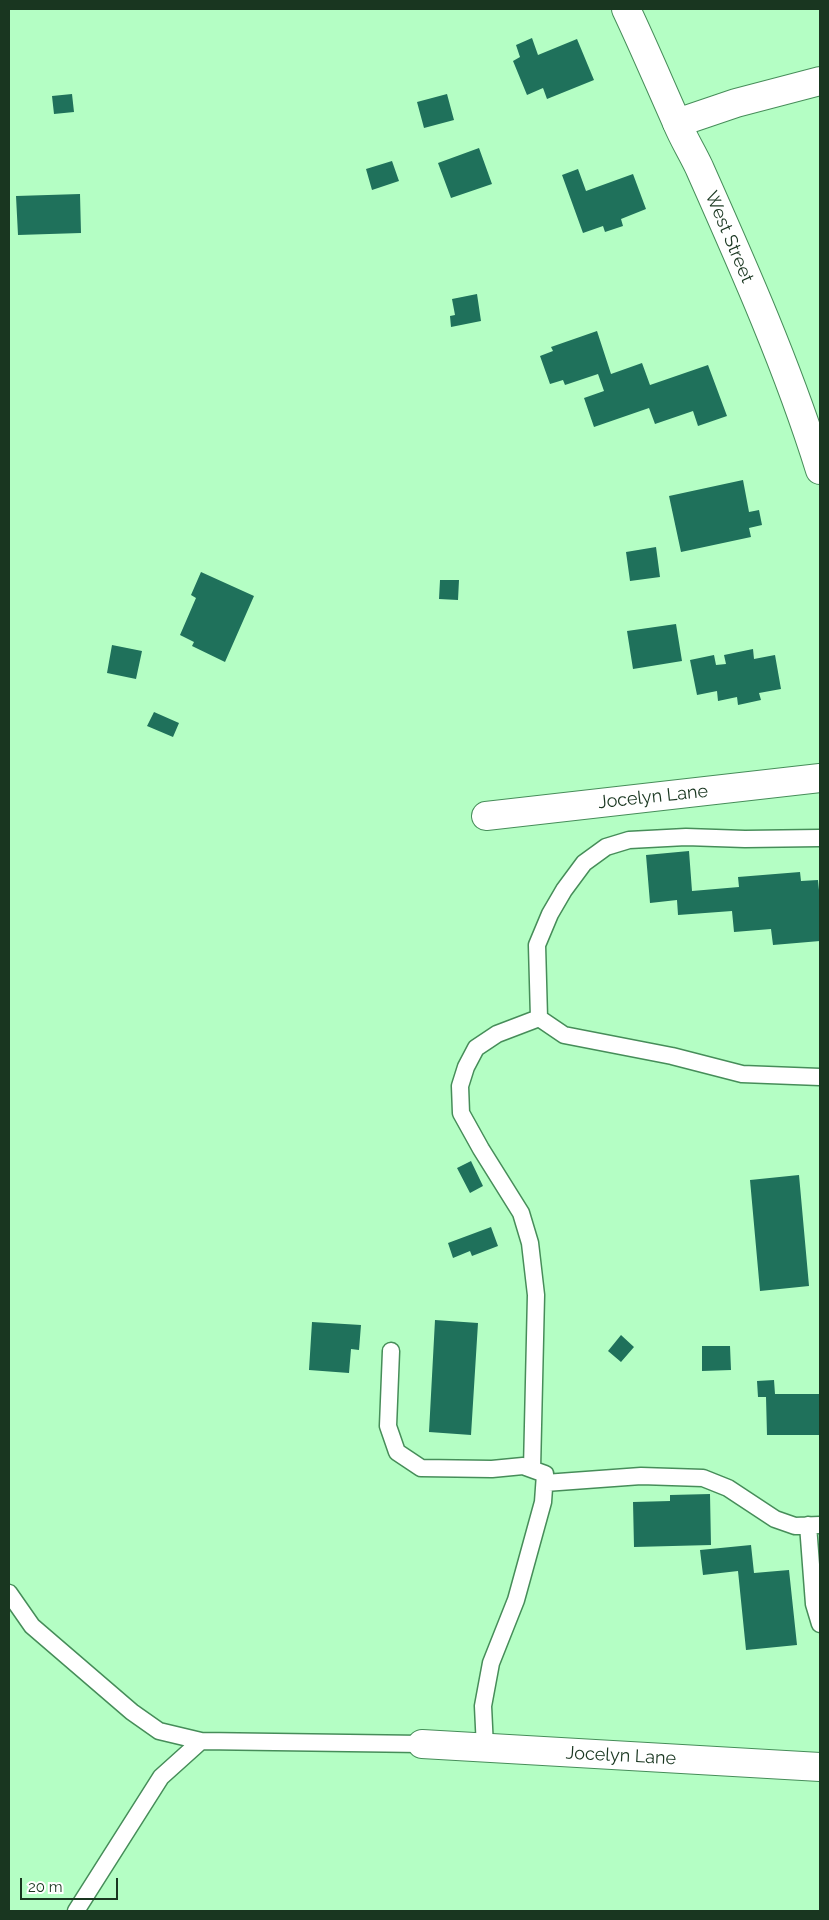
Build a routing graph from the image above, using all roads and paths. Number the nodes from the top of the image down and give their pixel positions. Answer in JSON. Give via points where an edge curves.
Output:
{"nodes":[{"id":1,"x":626,"y":9,"type":"edge"},
{"id":2,"x":820,"y":81,"type":"edge"},
{"id":3,"x":677,"y":123,"type":"junction"},
{"id":4,"x":820,"y":470,"type":"edge"},
{"id":5,"x":820,"y":778,"type":"edge"},
{"id":6,"x":486,"y":816,"type":"dead end"},
{"id":7,"x":820,"y":838,"type":"edge"},
{"id":8,"x":539,"y":1018,"type":"junction"},
{"id":9,"x":820,"y":1077,"type":"edge"},
{"id":10,"x":391,"y":1351,"type":"dead end"},
{"id":11,"x":532,"y":1469,"type":"junction"},
{"id":12,"x":545,"y":1483,"type":"junction"},
{"id":13,"x":814,"y":1525,"type":"edge"},
{"id":14,"x":9,"y":1593,"type":"edge"},
{"id":15,"x":820,"y":1624,"type":"edge"},
{"id":16,"x":201,"y":1741,"type":"junction"},
{"id":17,"x":422,"y":1744,"type":"joint"},
{"id":18,"x":485,"y":1748,"type":"junction"},
{"id":19,"x":820,"y":1767,"type":"edge"},
{"id":20,"x":76,"y":1911,"type":"edge"}],
"edges":[{"from":1,"to":3,"type":"street","name":"West Street"},
{"from":2,"to":3,"type":"street","via":[[736,103]]},
{"from":3,"to":4,"type":"street","name":"West Street","via":[[788,379]]},
{"from":5,"to":6,"type":"street","name":"Jocelyn Lane"},
{"from":7,"to":8,"type":"lane","via":[[686,837],[630,840],[606,847],[584,863],[564,890],[536,945]]},
{"from":8,"to":9,"type":"lane","via":[[564,1035],[672,1056],[742,1074]]},
{"from":8,"to":11,"type":"lane","via":[[497,1034],[476,1048],[460,1086],[461,1113],[521,1213],[530,1243],[536,1295]]},
{"from":10,"to":11,"type":"lane","via":[[388,1426],[396,1452],[421,1468],[524,1466]]},
{"from":11,"to":12,"type":"lane","via":[[545,1474]]},
{"from":12,"to":13,"type":"lane","via":[[641,1476],[703,1478],[728,1488],[775,1520],[795,1526]]},
{"from":12,"to":18,"type":"lane","via":[[544,1502],[516,1600],[492,1663],[483,1706]]},
{"from":13,"to":15,"type":"lane","via":[[814,1604]]},
{"from":14,"to":16,"type":"lane","via":[[32,1626],[132,1712],[159,1731]]},
{"from":16,"to":17,"type":"lane"},
{"from":16,"to":20,"type":"lane","via":[[162,1777]]},
{"from":17,"to":18,"type":"street","name":"Jocelyn Lane"},
{"from":18,"to":19,"type":"street","name":"Jocelyn Lane"}]}
